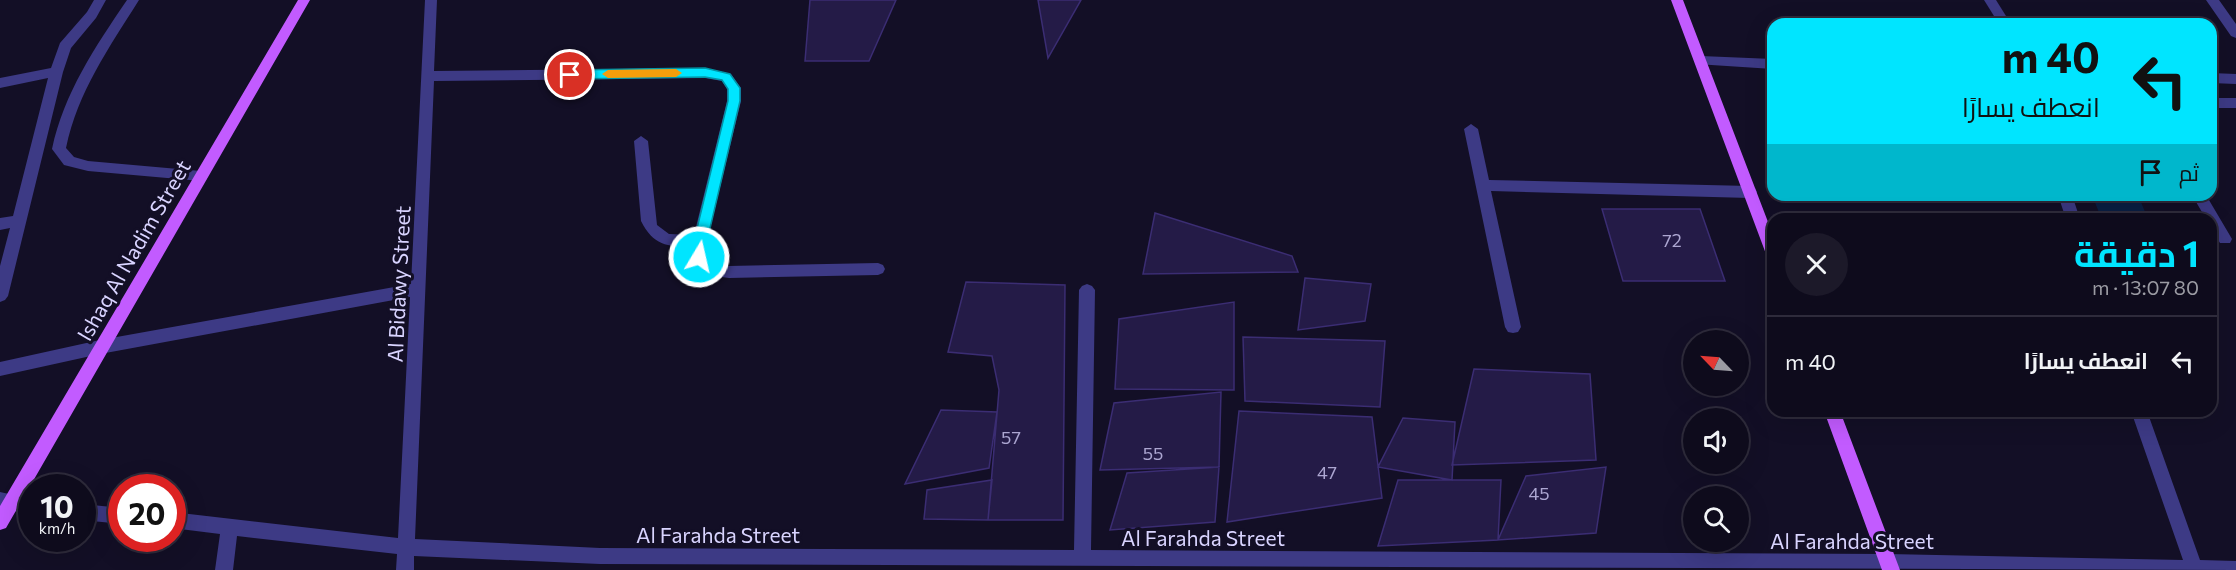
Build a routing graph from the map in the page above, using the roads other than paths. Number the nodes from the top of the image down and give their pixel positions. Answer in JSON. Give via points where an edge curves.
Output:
{"nodes":[{"id":1,"x":100,"y":0,"type":"edge"},
{"id":2,"x":133,"y":0,"type":"edge"},
{"id":3,"x":304,"y":0,"type":"edge"},
{"id":4,"x":431,"y":0,"type":"edge"},
{"id":5,"x":1677,"y":0,"type":"edge"},
{"id":6,"x":1990,"y":0,"type":"edge"},
{"id":7,"x":2212,"y":0,"type":"edge"},
{"id":8,"x":2001,"y":18,"type":"edge"},
{"id":9,"x":2236,"y":33,"type":"edge"},
{"id":10,"x":1701,"y":62,"type":"junction"},
{"id":11,"x":1767,"y":64,"type":"edge"},
{"id":12,"x":56,"y":72,"type":"junction"},
{"id":13,"x":428,"y":76,"type":"junction"},
{"id":14,"x":2217,"y":78,"type":"edge"},
{"id":15,"x":2236,"y":79,"type":"edge"},
{"id":16,"x":0,"y":82,"type":"edge"},
{"id":17,"x":2217,"y":103,"type":"edge"},
{"id":18,"x":2236,"y":103,"type":"edge"},
{"id":19,"x":1471,"y":129,"type":"dead end"},
{"id":20,"x":641,"y":141,"type":"dead end"},
{"id":21,"x":201,"y":176,"type":"junction"},
{"id":22,"x":1482,"y":185,"type":"junction"},
{"id":23,"x":1750,"y":192,"type":"junction"},
{"id":24,"x":19,"y":220,"type":"junction"},
{"id":25,"x":0,"y":224,"type":"edge"},
{"id":26,"x":2217,"y":225,"type":"edge"},
{"id":27,"x":1767,"y":238,"type":"edge"},
{"id":28,"x":2225,"y":239,"type":"dead end"},
{"id":29,"x":700,"y":241,"type":"junction"},
{"id":30,"x":878,"y":269,"type":"dead end"},
{"id":31,"x":419,"y":289,"type":"junction"},
{"id":32,"x":1087,"y":290,"type":"dead end"},
{"id":33,"x":0,"y":296,"type":"edge"},
{"id":34,"x":1513,"y":327,"type":"dead end"},
{"id":35,"x":100,"y":347,"type":"junction"},
{"id":36,"x":0,"y":369,"type":"edge"},
{"id":37,"x":1834,"y":417,"type":"edge"},
{"id":38,"x":2141,"y":417,"type":"edge"},
{"id":39,"x":6,"y":502,"type":"edge"},
{"id":40,"x":186,"y":521,"type":"edge"},
{"id":41,"x":0,"y":522,"type":"edge"},
{"id":42,"x":230,"y":526,"type":"junction"},
{"id":43,"x":405,"y":547,"type":"junction"},
{"id":44,"x":1082,"y":559,"type":"junction"},
{"id":45,"x":598,"y":563,"type":"edge"},
{"id":46,"x":747,"y":564,"type":"edge"},
{"id":47,"x":873,"y":564,"type":"edge"},
{"id":48,"x":998,"y":564,"type":"edge"},
{"id":49,"x":1213,"y":565,"type":"edge"},
{"id":50,"x":1371,"y":565,"type":"edge"},
{"id":51,"x":1525,"y":566,"type":"edge"},
{"id":52,"x":1890,"y":566,"type":"edge"},
{"id":53,"x":2195,"y":569,"type":"edge"},
{"id":54,"x":2236,"y":569,"type":"edge"},
{"id":55,"x":224,"y":570,"type":"edge"},
{"id":56,"x":405,"y":570,"type":"edge"}],
"edges":[{"from":1,"to":12,"type":"street","via":[[65,46]]},
{"from":2,"to":21,"type":"street","via":[[81,84],[59,149],[69,161],[88,166]]},
{"from":3,"to":21,"type":"main road","name":"Ishaq Al Nadim Street"},
{"from":4,"to":13,"type":"street","name":"Al Bidawy Street"},
{"from":5,"to":10,"type":"main road"},
{"from":6,"to":8,"type":"street"},
{"from":7,"to":9,"type":"street"},
{"from":10,"to":11,"type":"street"},
{"from":10,"to":23,"type":"main road"},
{"from":12,"to":16,"type":"street"},
{"from":12,"to":24,"type":"street"},
{"from":13,"to":29,"type":"street","via":[[705,73],[726,77],[734,88],[734,101]]},
{"from":13,"to":31,"type":"street","name":"Al Bidawy Street"},
{"from":14,"to":15,"type":"street"},
{"from":17,"to":18,"type":"street"},
{"from":19,"to":22,"type":"street"},
{"from":20,"to":29,"type":"street","via":[[651,230],[667,241]]},
{"from":21,"to":35,"type":"main road","name":"Ishaq Al Nadim Street"},
{"from":22,"to":23,"type":"street"},
{"from":22,"to":34,"type":"street"},
{"from":23,"to":27,"type":"main road"},
{"from":24,"to":25,"type":"street"},
{"from":24,"to":33,"type":"street"},
{"from":26,"to":28,"type":"street"},
{"from":29,"to":30,"type":"street","via":[[699,257],[709,269]]},
{"from":31,"to":35,"type":"street"},
{"from":31,"to":43,"type":"street","name":"Al Bidawy Street"},
{"from":32,"to":44,"type":"street"},
{"from":35,"to":36,"type":"street"},
{"from":35,"to":39,"type":"main road","name":"Ishaq Al Nadim Street"},
{"from":37,"to":52,"type":"main road"},
{"from":38,"to":53,"type":"street"},
{"from":39,"to":41,"type":"main road","name":"Ishaq Al Nadim Street"},
{"from":40,"to":42,"type":"street","name":"Al Farahda Street"},
{"from":42,"to":43,"type":"street","name":"Al Farahda Street"},
{"from":42,"to":55,"type":"street"},
{"from":43,"to":45,"type":"street","name":"Al Farahda Street"},
{"from":43,"to":56,"type":"street","name":"Al Bidawy Street"},
{"from":44,"to":48,"type":"street","name":"Al Farahda Street"},
{"from":44,"to":49,"type":"street","name":"Al Farahda Street"},
{"from":45,"to":46,"type":"street","name":"Al Farahda Street"},
{"from":46,"to":47,"type":"street","name":"Al Farahda Street"},
{"from":47,"to":48,"type":"street","name":"Al Farahda Street"},
{"from":49,"to":50,"type":"street","name":"Al Farahda Street"},
{"from":50,"to":51,"type":"street","name":"Al Farahda Street"},
{"from":51,"to":52,"type":"street","name":"Al Farahda Street"},
{"from":52,"to":53,"type":"street","name":"Al Farahda Street"},
{"from":53,"to":54,"type":"street","name":"Al Farahda Street"}]}
